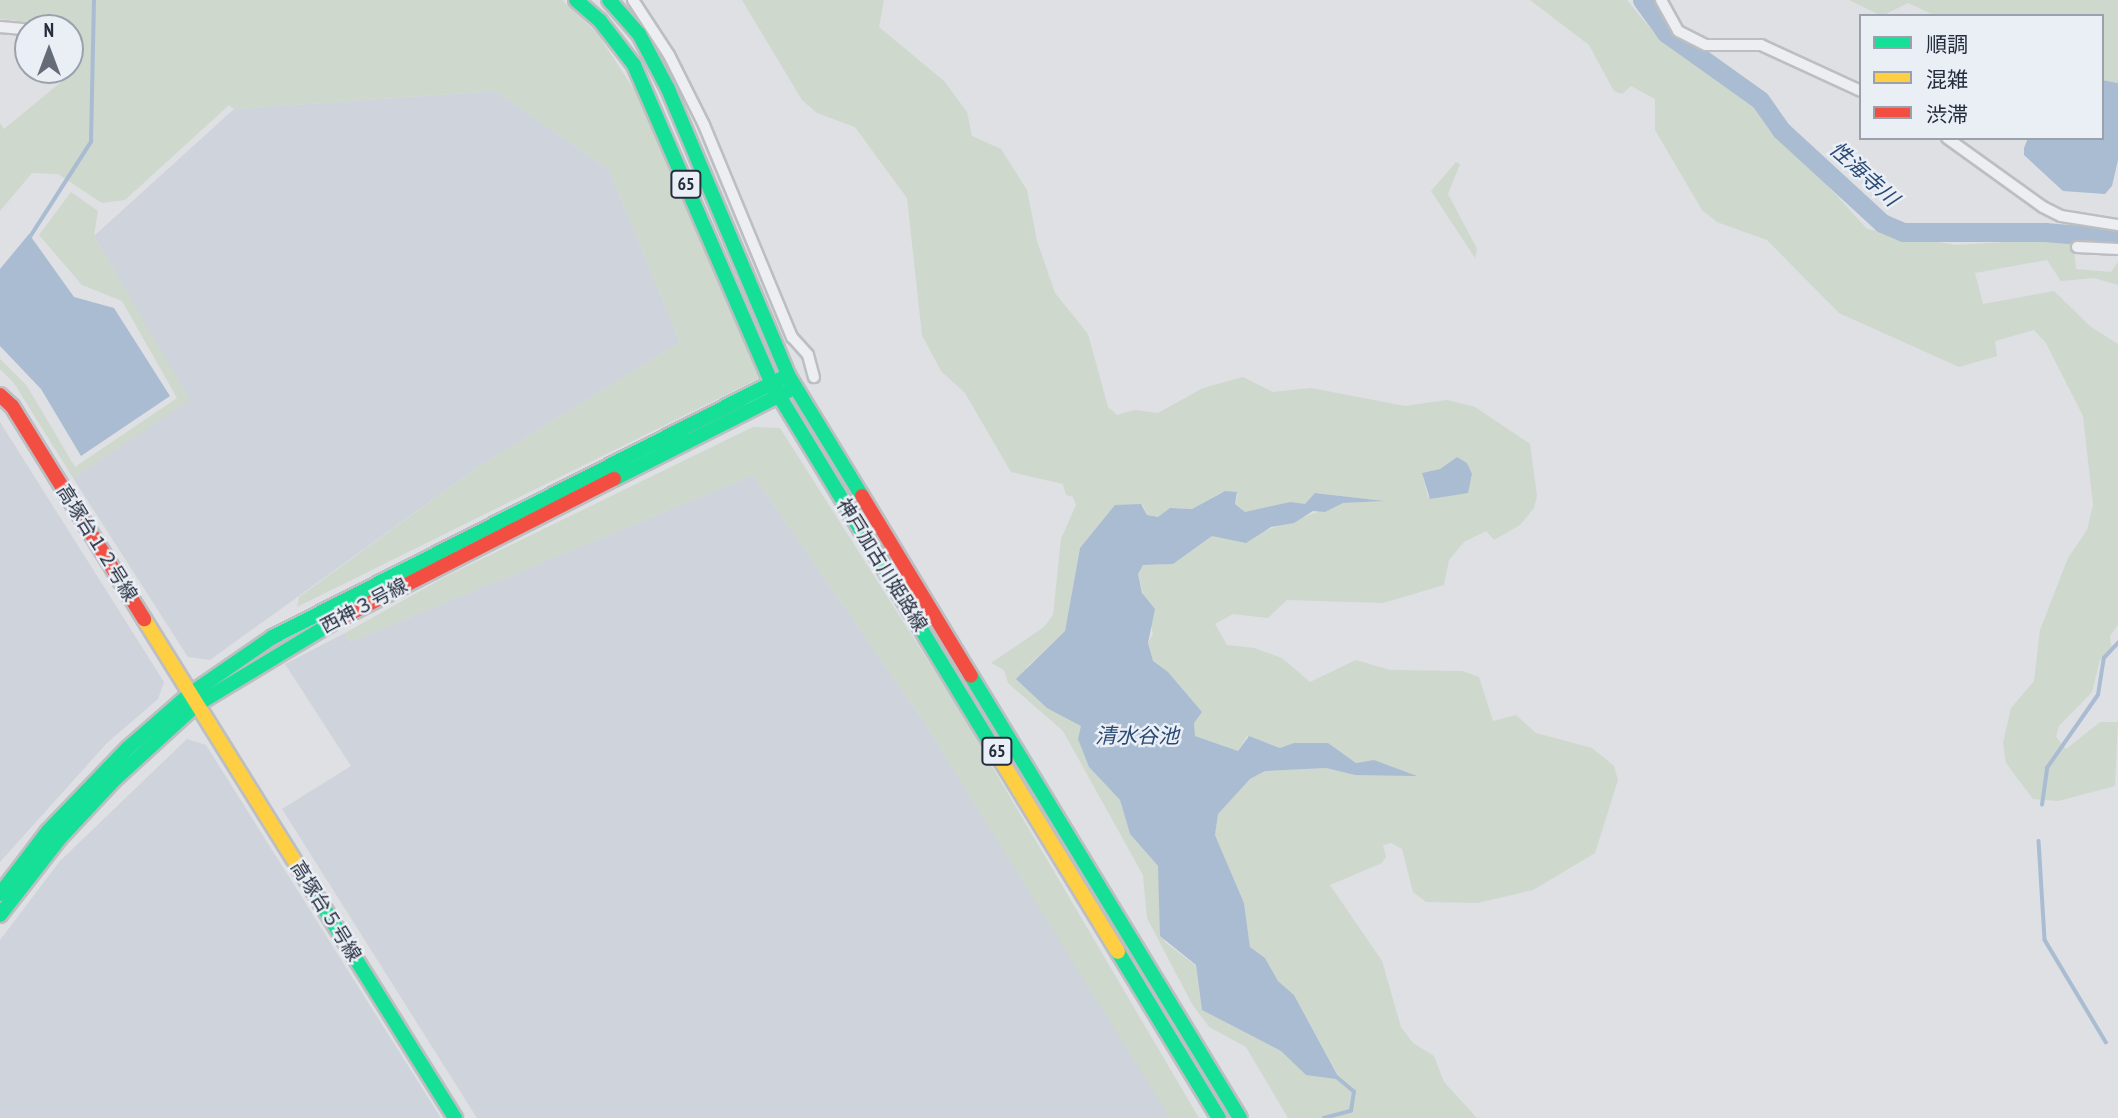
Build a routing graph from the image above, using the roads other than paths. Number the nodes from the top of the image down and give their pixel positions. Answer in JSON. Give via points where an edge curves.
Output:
{"nodes":[{"id":1,"x":576,"y":0,"type":"edge"},
{"id":2,"x":609,"y":0,"type":"edge"},
{"id":3,"x":633,"y":0,"type":"edge"},
{"id":4,"x":1661,"y":0,"type":"edge"},
{"id":5,"x":1859,"y":90,"type":"edge"},
{"id":6,"x":1950,"y":140,"type":"edge"},
{"id":7,"x":2118,"y":225,"type":"edge"},
{"id":8,"x":2077,"y":247,"type":"dead end"},
{"id":9,"x":2118,"y":249,"type":"edge"},
{"id":10,"x":807,"y":364,"type":"junction"},
{"id":11,"x":814,"y":377,"type":"dead end"},
{"id":12,"x":792,"y":381,"type":"junction"},
{"id":13,"x":775,"y":390,"type":"junction"},
{"id":14,"x":0,"y":395,"type":"edge"},
{"id":15,"x":193,"y":699,"type":"junction"},
{"id":16,"x":0,"y":894,"type":"edge"},
{"id":17,"x":0,"y":915,"type":"edge"},
{"id":18,"x":455,"y":1118,"type":"edge"},
{"id":19,"x":1219,"y":1118,"type":"edge"},
{"id":20,"x":1240,"y":1118,"type":"edge"}],
"edges":[{"from":1,"to":13,"type":"main road","name":"神戸加古川姫路線","number":"65","via":[[600,21],[634,65]]},
{"from":2,"to":12,"type":"main road","name":"神戸加古川姫路線","number":"65","via":[[639,34],[668,89]]},
{"from":3,"to":10,"type":"street","via":[[669,55],[698,114],[792,337],[808,355]]},
{"from":4,"to":5,"type":"street","via":[[1678,31],[1706,45],[1761,45]]},
{"from":6,"to":7,"type":"street","via":[[2043,207],[2061,216]]},
{"from":8,"to":9,"type":"street"},
{"from":10,"to":11,"type":"street"},
{"from":10,"to":12,"type":"street"},
{"from":12,"to":13,"type":"main road","name":"西神３号線"},
{"from":12,"to":20,"type":"main road","name":"神戸加古川姫路線","number":"65"},
{"from":13,"to":15,"type":"main road","name":"西神３号線","via":[[362,589],[273,637]]},
{"from":13,"to":19,"type":"main road","name":"神戸加古川姫路線","number":"65"},
{"from":14,"to":15,"type":"main road","name":"高塚台１２号線","via":[[12,406]]},
{"from":15,"to":16,"type":"main road","name":"西神３号線","via":[[128,748],[48,831]]},
{"from":15,"to":17,"type":"main road","name":"西神３号線","via":[[69,828]]},
{"from":15,"to":18,"type":"main road","name":"高塚台５号線"}]}
